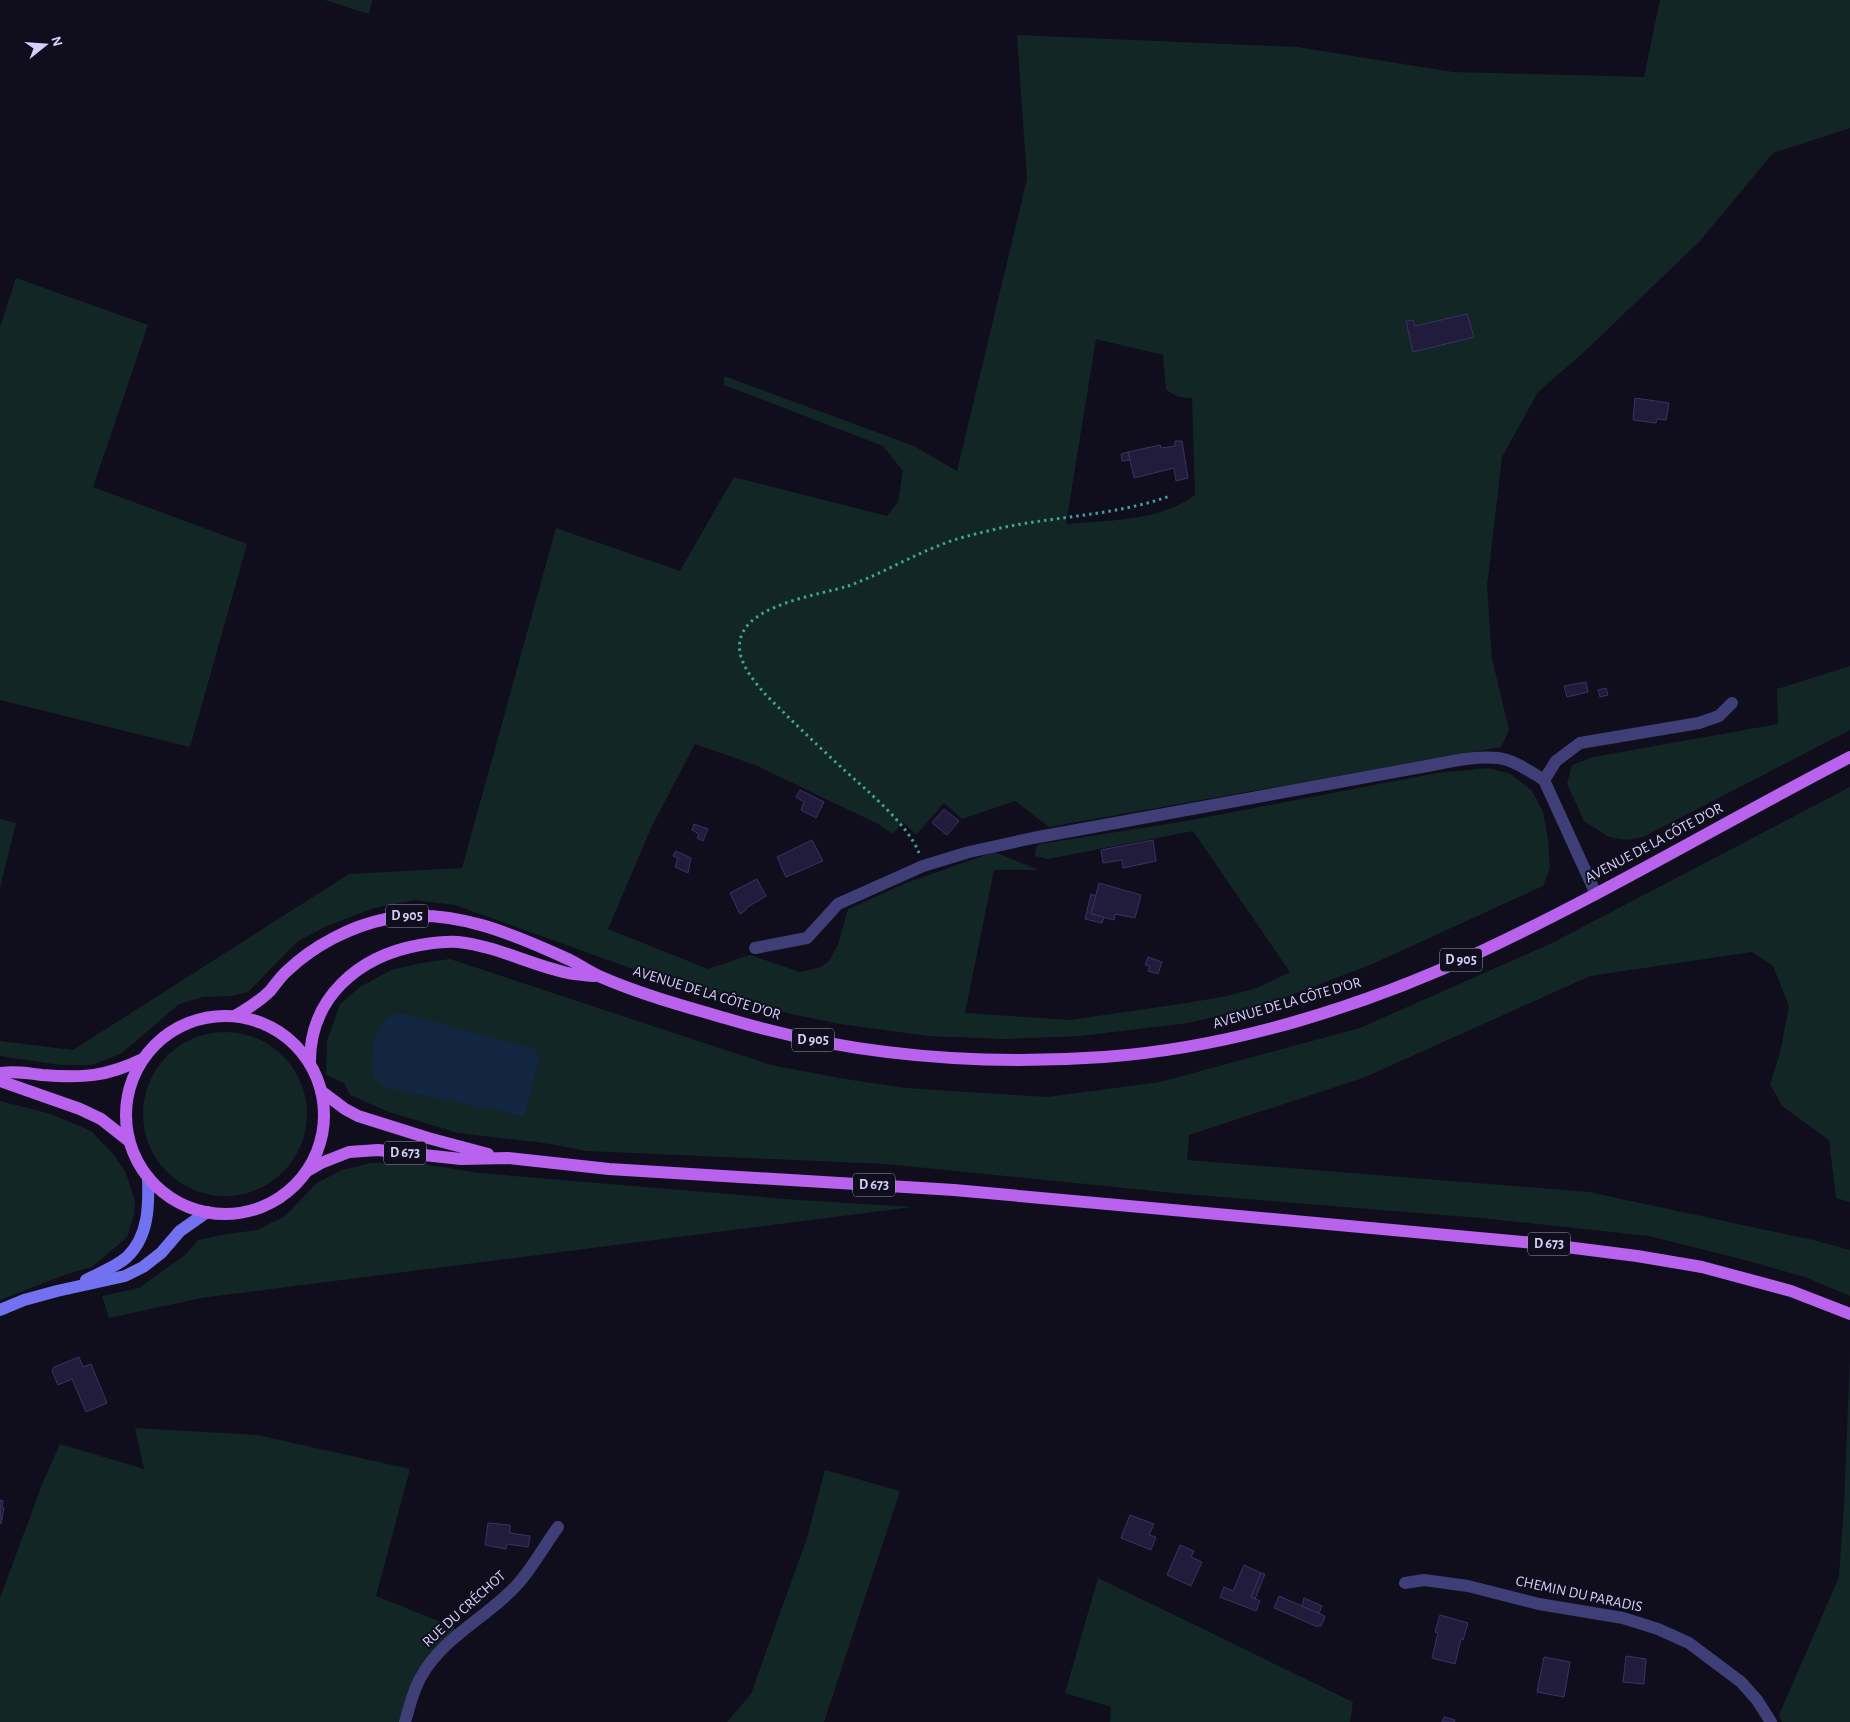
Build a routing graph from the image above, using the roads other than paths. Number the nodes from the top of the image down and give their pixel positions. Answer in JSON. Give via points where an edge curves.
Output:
{"nodes":[{"id":1,"x":1732,"y":704,"type":"dead end"},
{"id":2,"x":1850,"y":757,"type":"edge"},
{"id":3,"x":1544,"y":780,"type":"junction"},
{"id":4,"x":1596,"y":894,"type":"junction"},
{"id":5,"x":755,"y":948,"type":"dead end"},
{"id":6,"x":599,"y":976,"type":"junction"},
{"id":7,"x":234,"y":1016,"type":"junction"},
{"id":8,"x":143,"y":1059,"type":"junction"},
{"id":9,"x":310,"y":1064,"type":"junction"},
{"id":10,"x":0,"y":1072,"type":"edge"},
{"id":11,"x":0,"y":1082,"type":"edge"},
{"id":12,"x":321,"y":1090,"type":"junction"},
{"id":13,"x":130,"y":1141,"type":"junction"},
{"id":14,"x":508,"y":1158,"type":"junction"},
{"id":15,"x":307,"y":1171,"type":"junction"},
{"id":16,"x":148,"y":1177,"type":"junction"},
{"id":17,"x":208,"y":1212,"type":"junction"},
{"id":18,"x":73,"y":1287,"type":"junction"},
{"id":19,"x":0,"y":1310,"type":"edge"},
{"id":20,"x":1850,"y":1314,"type":"edge"},
{"id":21,"x":558,"y":1527,"type":"dead end"},
{"id":22,"x":1405,"y":1583,"type":"dead end"},
{"id":23,"x":405,"y":1722,"type":"edge"},
{"id":24,"x":1771,"y":1722,"type":"edge"}],
"edges":[{"from":1,"to":3,"type":"street","via":[[1719,716],[1699,723],[1580,743],[1556,761]]},
{"from":2,"to":4,"type":"main road","name":"AVENUE DE LA CÔTE D'OR","number":"D 905"},
{"from":3,"to":4,"type":"street"},
{"from":3,"to":5,"type":"street","via":[[1499,758],[1470,759],[1033,838],[923,866],[838,904],[807,938]]},
{"from":4,"to":6,"type":"main road","name":"AVENUE DE LA CÔTE D'OR","number":"D 905","via":[[1479,952],[1346,1006],[1240,1036],[1108,1057],[966,1059],[843,1046],[728,1019]]},
{"from":6,"to":7,"type":"main road","name":"AVENUE DE LA CÔTE D'OR","number":"D 905","via":[[520,939],[477,924],[437,916],[388,918],[344,933],[311,952],[285,972],[252,1006]]},
{"from":6,"to":9,"type":"main road","name":"AVENUE DE LA CÔTE D'OR","number":"D 905","via":[[569,974],[484,947],[457,942],[404,948],[361,967],[332,995],[320,1012]]},
{"from":7,"to":8,"type":"main road","via":[[213,1016],[173,1030]]},
{"from":7,"to":9,"type":"main road","via":[[273,1028],[294,1044]]},
{"from":8,"to":10,"type":"main road","via":[[106,1074],[87,1077]]},
{"from":8,"to":13,"type":"main road","via":[[129,1090],[126,1107]]},
{"from":9,"to":12,"type":"main road"},
{"from":11,"to":13,"type":"main road","via":[[80,1108]]},
{"from":12,"to":14,"type":"main road","number":"D 673","via":[[358,1116]]},
{"from":12,"to":15,"type":"main road","via":[[323,1132]]},
{"from":13,"to":16,"type":"main road"},
{"from":14,"to":15,"type":"main road","number":"D 673","via":[[461,1159],[363,1150],[348,1152]]},
{"from":14,"to":20,"type":"main road","number":"D 673","via":[[609,1169],[954,1190],[1569,1247],[1732,1274],[1791,1291]]},
{"from":15,"to":17,"type":"main road","via":[[284,1195],[255,1209],[232,1214]]},
{"from":16,"to":17,"type":"main road","via":[[174,1200]]},
{"from":16,"to":18,"type":"main road","via":[[146,1225],[134,1249],[118,1264]]},
{"from":17,"to":18,"type":"main road","via":[[180,1231],[161,1253],[134,1272]]},
{"from":18,"to":19,"type":"main road"},
{"from":21,"to":23,"type":"street","name":"RUE DU CRÉCHOT","via":[[517,1585],[431,1660],[413,1694]]},
{"from":22,"to":24,"type":"street","name":"CHEMIN DU PARADIS","via":[[1424,1580],[1468,1586],[1539,1604],[1623,1618],[1658,1629],[1688,1643],[1741,1682]]}]}
